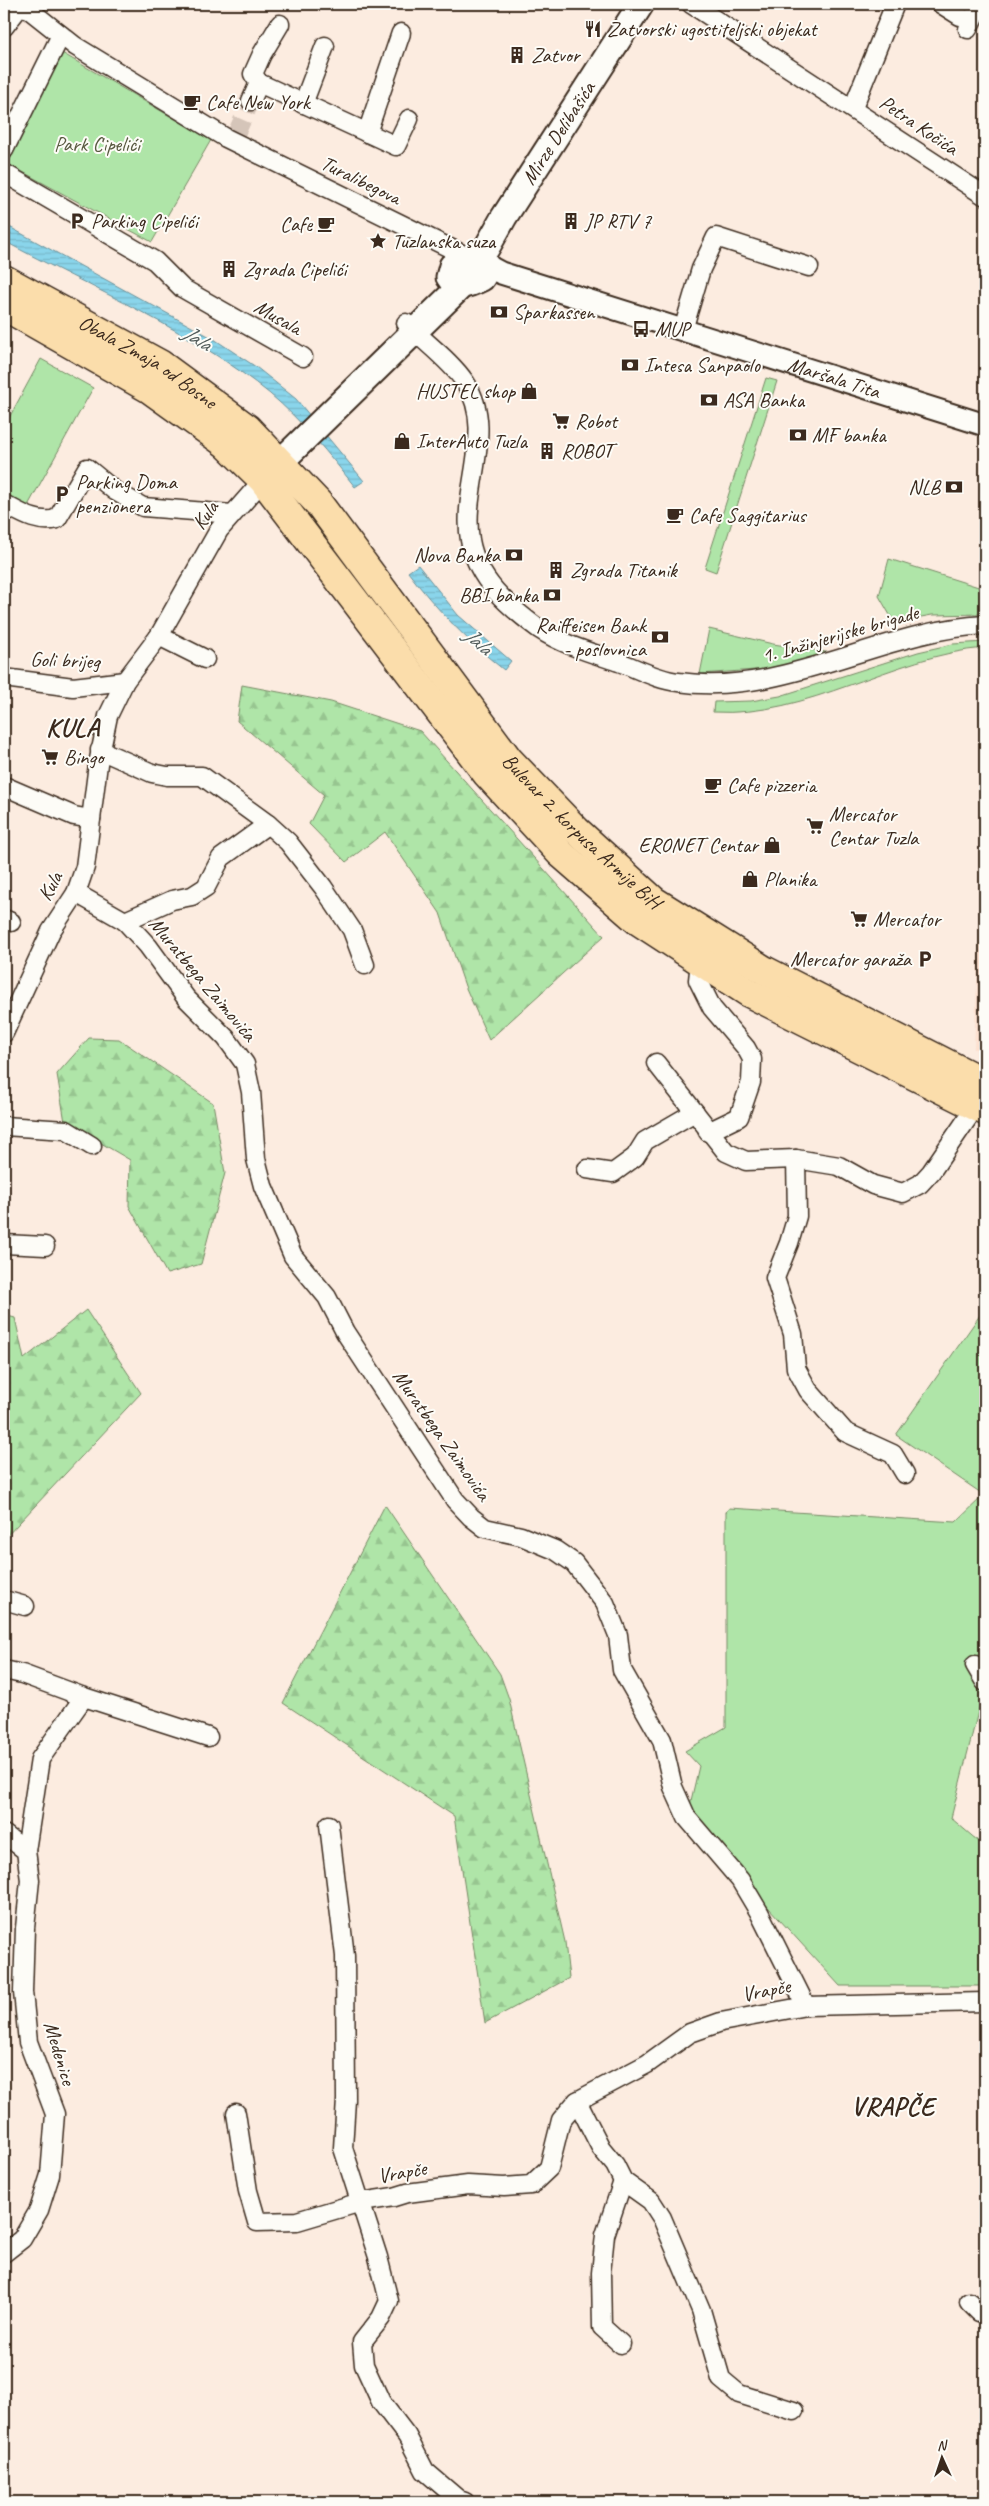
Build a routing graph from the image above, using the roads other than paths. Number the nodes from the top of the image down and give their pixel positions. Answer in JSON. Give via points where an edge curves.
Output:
{"nodes":[{"id":1,"x":22,"y":4,"type":"edge"},
{"id":2,"x":691,"y":4,"type":"edge"},
{"id":3,"x":895,"y":4,"type":"edge"},
{"id":4,"x":941,"y":4,"type":"edge"},
{"id":5,"x":980,"y":4,"type":"edge"},
{"id":6,"x":637,"y":5,"type":"edge"},
{"id":7,"x":280,"y":24,"type":"dead end"},
{"id":8,"x":4,"y":27,"type":"edge"},
{"id":9,"x":401,"y":33,"type":"dead end"},
{"id":10,"x":61,"y":35,"type":"junction"},
{"id":11,"x":325,"y":46,"type":"dead end"},
{"id":12,"x":259,"y":83,"type":"junction"},
{"id":13,"x":251,"y":101,"type":"tunnel mouth"},
{"id":14,"x":302,"y":104,"type":"junction"},
{"id":15,"x":853,"y":108,"type":"junction"},
{"id":16,"x":409,"y":119,"type":"dead end"},
{"id":17,"x":367,"y":133,"type":"junction"},
{"id":18,"x":4,"y":150,"type":"edge"},
{"id":19,"x":4,"y":174,"type":"edge"},
{"id":20,"x":985,"y":196,"type":"edge"},
{"id":21,"x":810,"y":267,"type":"dead end"},
{"id":22,"x":468,"y":269,"type":"junction"},
{"id":23,"x":4,"y":279,"type":"edge"},
{"id":24,"x":4,"y":306,"type":"edge"},
{"id":25,"x":410,"y":327,"type":"junction"},
{"id":26,"x":683,"y":330,"type":"junction"},
{"id":27,"x":303,"y":357,"type":"dead end"},
{"id":28,"x":985,"y":425,"type":"edge"},
{"id":29,"x":264,"y":471,"type":"junction"},
{"id":30,"x":4,"y":504,"type":"edge"},
{"id":31,"x":232,"y":514,"type":"junction"},
{"id":32,"x":985,"y":625,"type":"edge"},
{"id":33,"x":159,"y":636,"type":"junction"},
{"id":34,"x":205,"y":658,"type":"dead end"},
{"id":35,"x":4,"y":678,"type":"edge"},
{"id":36,"x":125,"y":681,"type":"junction"},
{"id":37,"x":100,"y":750,"type":"junction"},
{"id":38,"x":4,"y":786,"type":"edge"},
{"id":39,"x":91,"y":819,"type":"junction"},
{"id":40,"x":268,"y":824,"type":"junction"},
{"id":41,"x":76,"y":893,"type":"junction"},
{"id":42,"x":125,"y":922,"type":"junction"},
{"id":43,"x":700,"y":962,"type":"junction"},
{"id":44,"x":365,"y":965,"type":"dead end"},
{"id":45,"x":4,"y":1033,"type":"edge"},
{"id":46,"x":656,"y":1063,"type":"dead end"},
{"id":47,"x":982,"y":1100,"type":"edge"},
{"id":48,"x":695,"y":1112,"type":"junction"},
{"id":49,"x":4,"y":1126,"type":"edge"},
{"id":50,"x":708,"y":1132,"type":"junction"},
{"id":51,"x":92,"y":1146,"type":"dead end"},
{"id":52,"x":796,"y":1159,"type":"junction"},
{"id":53,"x":587,"y":1169,"type":"dead end"},
{"id":54,"x":4,"y":1244,"type":"edge"},
{"id":55,"x":44,"y":1246,"type":"dead end"},
{"id":56,"x":905,"y":1474,"type":"dead end"},
{"id":57,"x":4,"y":1600,"type":"edge"},
{"id":58,"x":25,"y":1606,"type":"dead end"},
{"id":59,"x":975,"y":1665,"type":"dead end"},
{"id":60,"x":4,"y":1670,"type":"edge"},
{"id":61,"x":985,"y":1682,"type":"edge"},
{"id":62,"x":84,"y":1697,"type":"junction"},
{"id":63,"x":208,"y":1737,"type":"dead end"},
{"id":64,"x":329,"y":1825,"type":"dead end"},
{"id":65,"x":4,"y":1834,"type":"edge"},
{"id":66,"x":26,"y":1851,"type":"junction"},
{"id":67,"x":985,"y":2002,"type":"edge"},
{"id":68,"x":806,"y":2006,"type":"junction"},
{"id":69,"x":577,"y":2102,"type":"junction"},
{"id":70,"x":236,"y":2113,"type":"dead end"},
{"id":71,"x":623,"y":2181,"type":"junction"},
{"id":72,"x":362,"y":2202,"type":"junction"},
{"id":73,"x":4,"y":2253,"type":"edge"},
{"id":74,"x":969,"y":2302,"type":"dead end"},
{"id":75,"x":985,"y":2314,"type":"edge"},
{"id":76,"x":621,"y":2344,"type":"dead end"},
{"id":77,"x":794,"y":2410,"type":"dead end"},
{"id":78,"x":465,"y":2502,"type":"edge"}],
"edges":[{"from":1,"to":8,"type":"street"},
{"from":1,"to":10,"type":"street","name":"Turalibegova","via":[[38,13]]},
{"from":2,"to":15,"type":"street","name":"Petra Kočića"},
{"from":3,"to":15,"type":"street","name":"Petra Kočića"},
{"from":4,"to":5,"type":"street","via":[[964,23]]},
{"from":6,"to":22,"type":"main road","name":"Mirze Delibašića"},
{"from":7,"to":12,"type":"street","via":[[253,74]]},
{"from":9,"to":17,"type":"street"},
{"from":10,"to":18,"type":"street"},
{"from":10,"to":22,"type":"street","name":"Turalibegova","via":[[234,139]]},
{"from":11,"to":14,"type":"street"},
{"from":12,"to":13,"type":"street"},
{"from":12,"to":14,"type":"street","name":"Turalibegova"},
{"from":14,"to":17,"type":"street","name":"Turalibegova"},
{"from":15,"to":20,"type":"street","name":"Petra Kočića"},
{"from":16,"to":17,"type":"street","name":"Turalibegova","via":[[396,146]]},
{"from":19,"to":27,"type":"street","name":"Musala","via":[[155,261],[182,288]]},
{"from":21,"to":26,"type":"street","via":[[716,237],[701,269]]},
{"from":22,"to":25,"type":"main road","name":"Mirze Delibašića"},
{"from":22,"to":26,"type":"street","name":"Maršala Tita"},
{"from":23,"to":29,"type":"main road","name":"Obala Zmaja od Bosne","via":[[160,364],[247,428]]},
{"from":24,"to":29,"type":"main road","name":"Obala Zmaja od Bosne","via":[[148,388]]},
{"from":25,"to":29,"type":"main road","name":"Mirze Delibašića"},
{"from":25,"to":32,"type":"street","name":"1. Inžinjerijske brigade","via":[[463,380],[478,412],[469,512],[470,537],[482,573],[518,613],[554,639],[668,680],[710,684],[779,677],[924,634]]},
{"from":26,"to":28,"type":"street","name":"Maršala Tita"},
{"from":29,"to":31,"type":"street","name":"Kula"},
{"from":29,"to":43,"type":"main road","name":"Bulevar 2. korpusa Armije BiH","via":[[487,774],[567,859],[637,920]]},
{"from":29,"to":47,"type":"main road","name":"Bulevar 2. korpusa Armije BiH","via":[[319,504],[509,760],[576,830],[654,901]]},
{"from":30,"to":31,"type":"street","via":[[46,522],[57,519],[87,468],[143,507]]},
{"from":31,"to":33,"type":"street","name":"Kula","via":[[219,530]]},
{"from":33,"to":34,"type":"street"},
{"from":33,"to":36,"type":"street","name":"Kula"},
{"from":35,"to":36,"type":"street","name":"Goli brijeg","via":[[72,687]]},
{"from":36,"to":37,"type":"street","name":"Kula","via":[[108,716]]},
{"from":37,"to":39,"type":"street","name":"Kula"},
{"from":37,"to":40,"type":"street","via":[[152,773],[202,776]]},
{"from":38,"to":39,"type":"street","via":[[74,816]]},
{"from":39,"to":41,"type":"street","name":"Kula","via":[[85,867]]},
{"from":40,"to":42,"type":"street","via":[[221,858],[206,887],[192,896],[172,900]]},
{"from":40,"to":44,"type":"street","via":[[288,842],[323,887],[352,930]]},
{"from":41,"to":42,"type":"street","name":"Muratbega Zaimovića"},
{"from":41,"to":45,"type":"street","name":"Kula","via":[[51,931]]},
{"from":42,"to":68,"type":"street","name":"Muratbega Zaimovića","via":[[245,1064],[252,1092],[256,1159],[263,1186],[293,1256],[327,1297],[345,1332],[454,1500],[485,1528],[521,1536],[555,1550],[574,1563],[605,1603],[618,1635],[622,1670],[662,1740],[673,1787],[687,1818],[740,1880]]},
{"from":43,"to":47,"type":"main road","name":"Bulevar 2. korpusa Armije BiH","via":[[749,993]]},
{"from":43,"to":50,"type":"street","via":[[698,980],[712,1008],[752,1059],[751,1082],[739,1116]]},
{"from":46,"to":48,"type":"street"},
{"from":47,"to":52,"type":"street","via":[[931,1172],[920,1184],[903,1193],[873,1184],[839,1166]]},
{"from":48,"to":50,"type":"street"},
{"from":48,"to":53,"type":"street","via":[[645,1141],[635,1157],[614,1173]]},
{"from":49,"to":51,"type":"street","via":[[66,1130]]},
{"from":50,"to":52,"type":"street","via":[[726,1152],[746,1161]]},
{"from":52,"to":56,"type":"street","via":[[797,1216],[775,1278],[793,1334],[796,1368],[818,1402],[845,1432],[893,1454]]},
{"from":54,"to":55,"type":"street"},
{"from":57,"to":58,"type":"street"},
{"from":59,"to":61,"type":"street"},
{"from":60,"to":62,"type":"street"},
{"from":62,"to":63,"type":"street"},
{"from":62,"to":66,"type":"street","name":"Medenice","via":[[40,1759]]},
{"from":64,"to":72,"type":"street","via":[[345,1956],[343,2148]]},
{"from":65,"to":66,"type":"street"},
{"from":66,"to":73,"type":"street","name":"Medenice","via":[[30,1880],[23,1992],[28,2042],[55,2114],[50,2174],[39,2210],[22,2239]]},
{"from":67,"to":68,"type":"street","name":"Vrapče"},
{"from":68,"to":69,"type":"street","name":"Vrapče","via":[[721,2022],[690,2033],[647,2064]]},
{"from":69,"to":71,"type":"street"},
{"from":69,"to":72,"type":"street","name":"Vrapče","via":[[561,2120],[549,2168],[531,2185],[504,2188],[468,2185],[407,2192]]},
{"from":70,"to":72,"type":"street","name":"Vrapče","via":[[248,2191],[257,2222],[297,2221]]},
{"from":71,"to":76,"type":"street","via":[[605,2236],[601,2273],[602,2327]]},
{"from":71,"to":77,"type":"street","via":[[651,2201],[662,2218],[701,2310],[721,2379],[739,2394]]},
{"from":72,"to":78,"type":"street","via":[[389,2301],[381,2318],[362,2342],[364,2365],[380,2402],[406,2436],[426,2471]]},
{"from":74,"to":75,"type":"street"}]}
